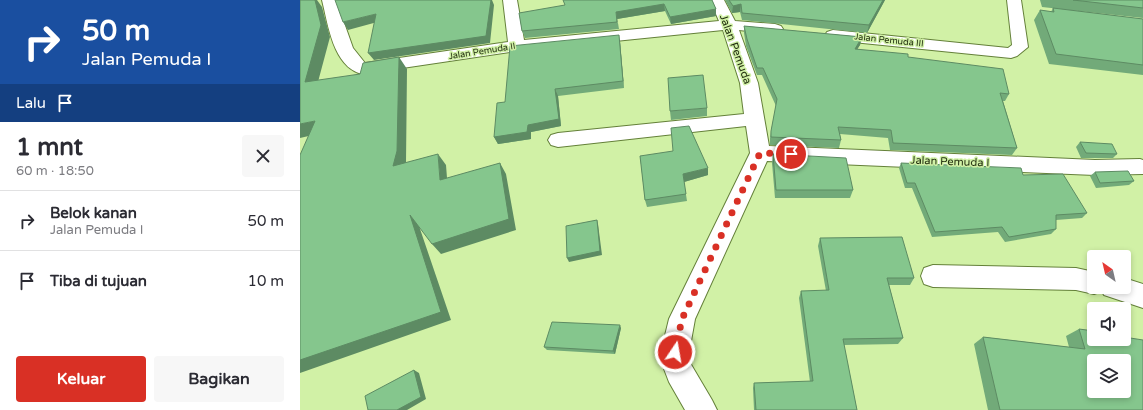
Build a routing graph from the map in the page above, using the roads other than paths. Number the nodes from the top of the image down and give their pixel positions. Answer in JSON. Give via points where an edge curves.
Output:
{"nodes":[{"id":1,"x":329,"y":0,"type":"edge"},
{"id":2,"x":510,"y":0,"type":"edge"},
{"id":3,"x":717,"y":0,"type":"edge"},
{"id":4,"x":1014,"y":0,"type":"edge"},
{"id":5,"x":729,"y":25,"type":"junction"},
{"id":6,"x":790,"y":31,"type":"edge"},
{"id":7,"x":821,"y":33,"type":"edge"},
{"id":8,"x":517,"y":46,"type":"junction"},
{"id":9,"x":755,"y":119,"type":"junction"},
{"id":10,"x":558,"y":140,"type":"dead end"},
{"id":11,"x":760,"y":153,"type":"junction"},
{"id":12,"x":1140,"y":167,"type":"dead end"},
{"id":13,"x":934,"y":276,"type":"dead end"},
{"id":14,"x":1087,"y":281,"type":"edge"},
{"id":15,"x":1131,"y":291,"type":"edge"},
{"id":16,"x":1143,"y":296,"type":"edge"},
{"id":17,"x":702,"y":410,"type":"edge"}],
"edges":[{"from":1,"to":8,"type":"street","name":"Jalan Pemuda II","via":[[337,30],[349,59],[362,69]]},
{"from":2,"to":8,"type":"street"},
{"from":3,"to":5,"type":"street","name":"Jalan Pemuda"},
{"from":4,"to":7,"type":"street","name":"Jalan Pemuda III","via":[[1020,47],[1010,53]]},
{"from":5,"to":6,"type":"street"},
{"from":5,"to":8,"type":"street","name":"Jalan Pemuda II"},
{"from":5,"to":9,"type":"street","name":"Jalan Pemuda","via":[[749,83]]},
{"from":9,"to":10,"type":"street"},
{"from":9,"to":11,"type":"street","name":"Jalan Pemuda"},
{"from":11,"to":12,"type":"street","name":"Jalan Pemuda I","via":[[1114,169]]},
{"from":11,"to":17,"type":"street","via":[[682,319],[675,360],[679,372]]},
{"from":13,"to":14,"type":"street","via":[[1076,278]]},
{"from":15,"to":16,"type":"street"}]}
